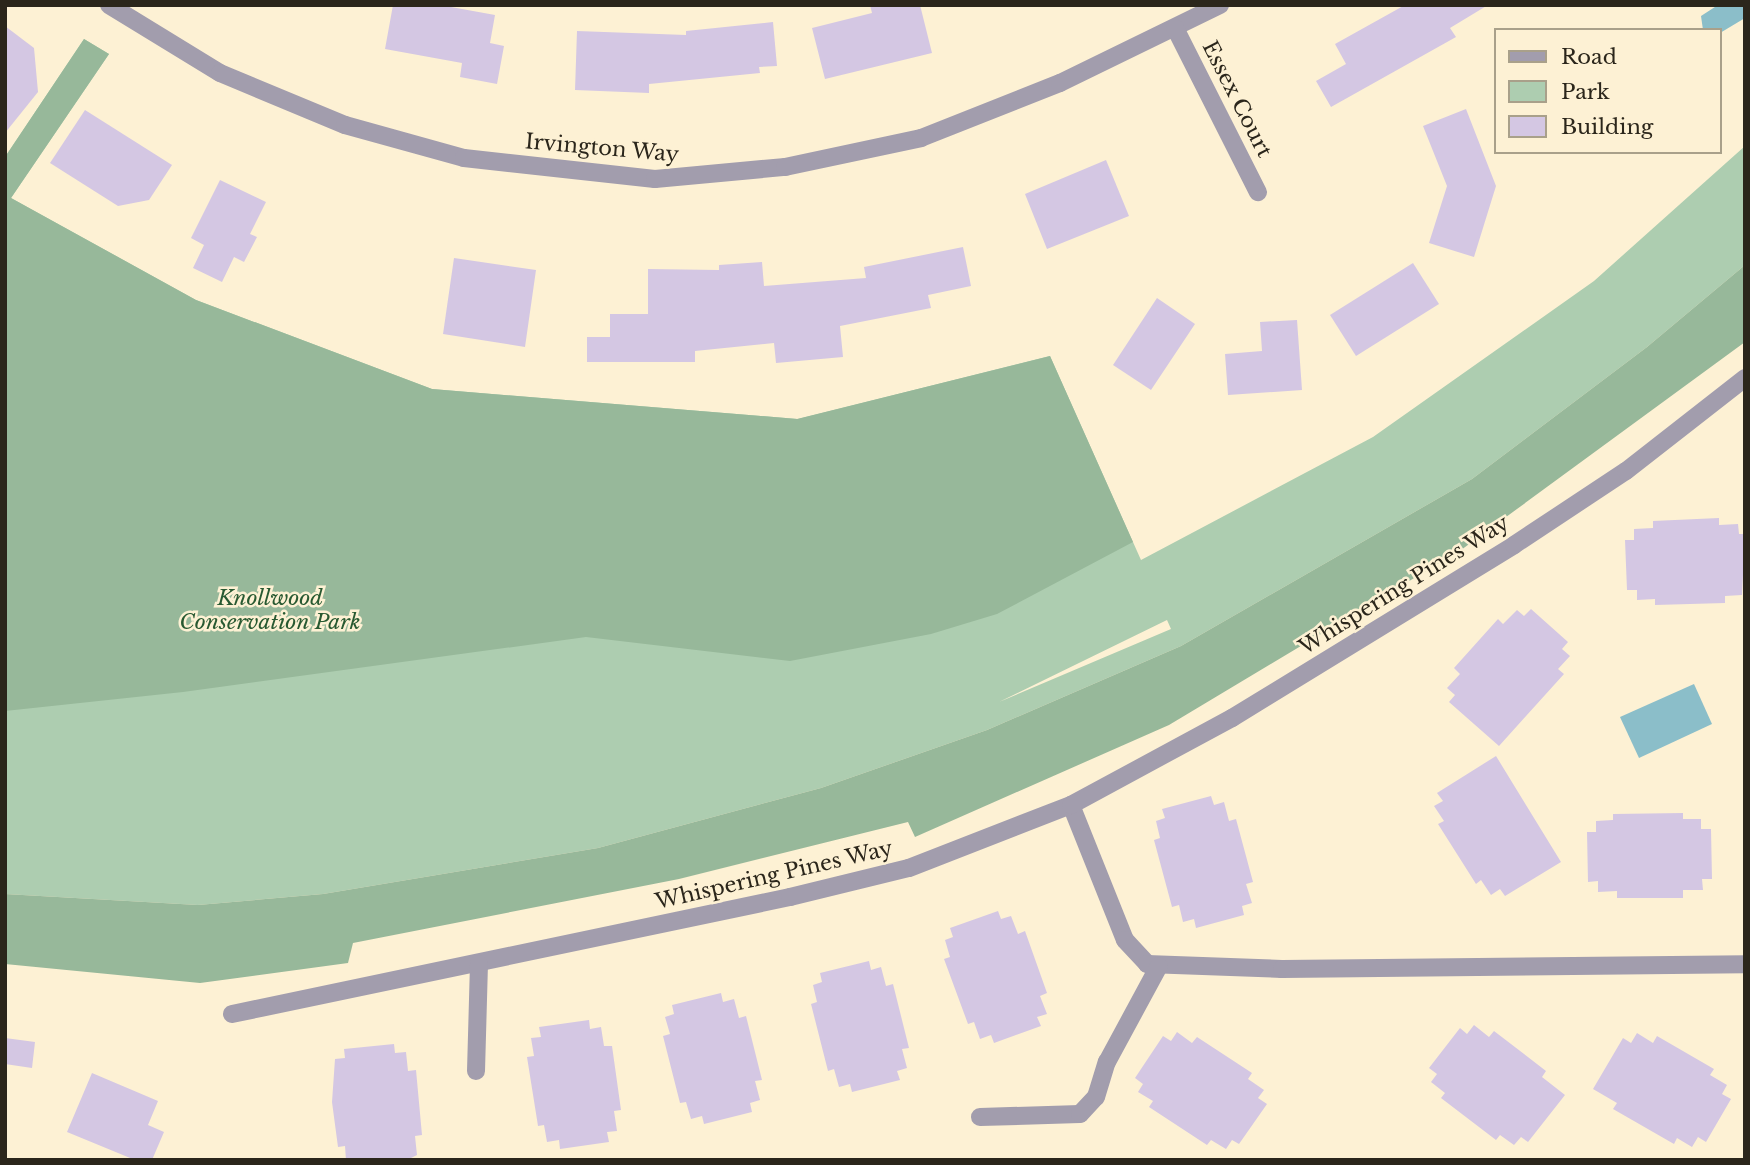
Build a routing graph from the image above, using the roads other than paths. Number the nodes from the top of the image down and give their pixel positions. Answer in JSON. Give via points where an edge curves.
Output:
{"nodes":[{"id":1,"x":109,"y":5,"type":"edge"},
{"id":2,"x":1220,"y":5,"type":"edge"},
{"id":3,"x":1175,"y":27,"type":"junction"},
{"id":4,"x":1258,"y":192,"type":"dead end"},
{"id":5,"x":1745,"y":378,"type":"edge"},
{"id":6,"x":1071,"y":805,"type":"junction"},
{"id":7,"x":479,"y":964,"type":"junction"},
{"id":8,"x":1745,"y":964,"type":"edge"},
{"id":9,"x":1159,"y":966,"type":"junction"},
{"id":10,"x":232,"y":1014,"type":"dead end"},
{"id":11,"x":476,"y":1070,"type":"dead end"},
{"id":12,"x":980,"y":1116,"type":"dead end"}],
"edges":[{"from":1,"to":3,"type":"street","name":"Irvington Way","via":[[220,73],[345,125],[464,158],[655,180],[785,167],[921,138],[1060,83]]},
{"from":2,"to":3,"type":"street","name":"Irvington Way"},
{"from":3,"to":4,"type":"street","name":"Essex Court"},
{"from":5,"to":6,"type":"street","name":"Whispering Pines Way","via":[[1626,471],[1514,545],[1232,718]]},
{"from":6,"to":7,"type":"street","name":"Whispering Pines Way","via":[[909,868]]},
{"from":6,"to":9,"type":"street","via":[[1125,940],[1147,964]]},
{"from":7,"to":10,"type":"street","name":"Whispering Pines Way"},
{"from":7,"to":11,"type":"street"},
{"from":8,"to":9,"type":"street"},
{"from":9,"to":12,"type":"street","via":[[1107,1062],[1096,1097],[1080,1114]]}]}
